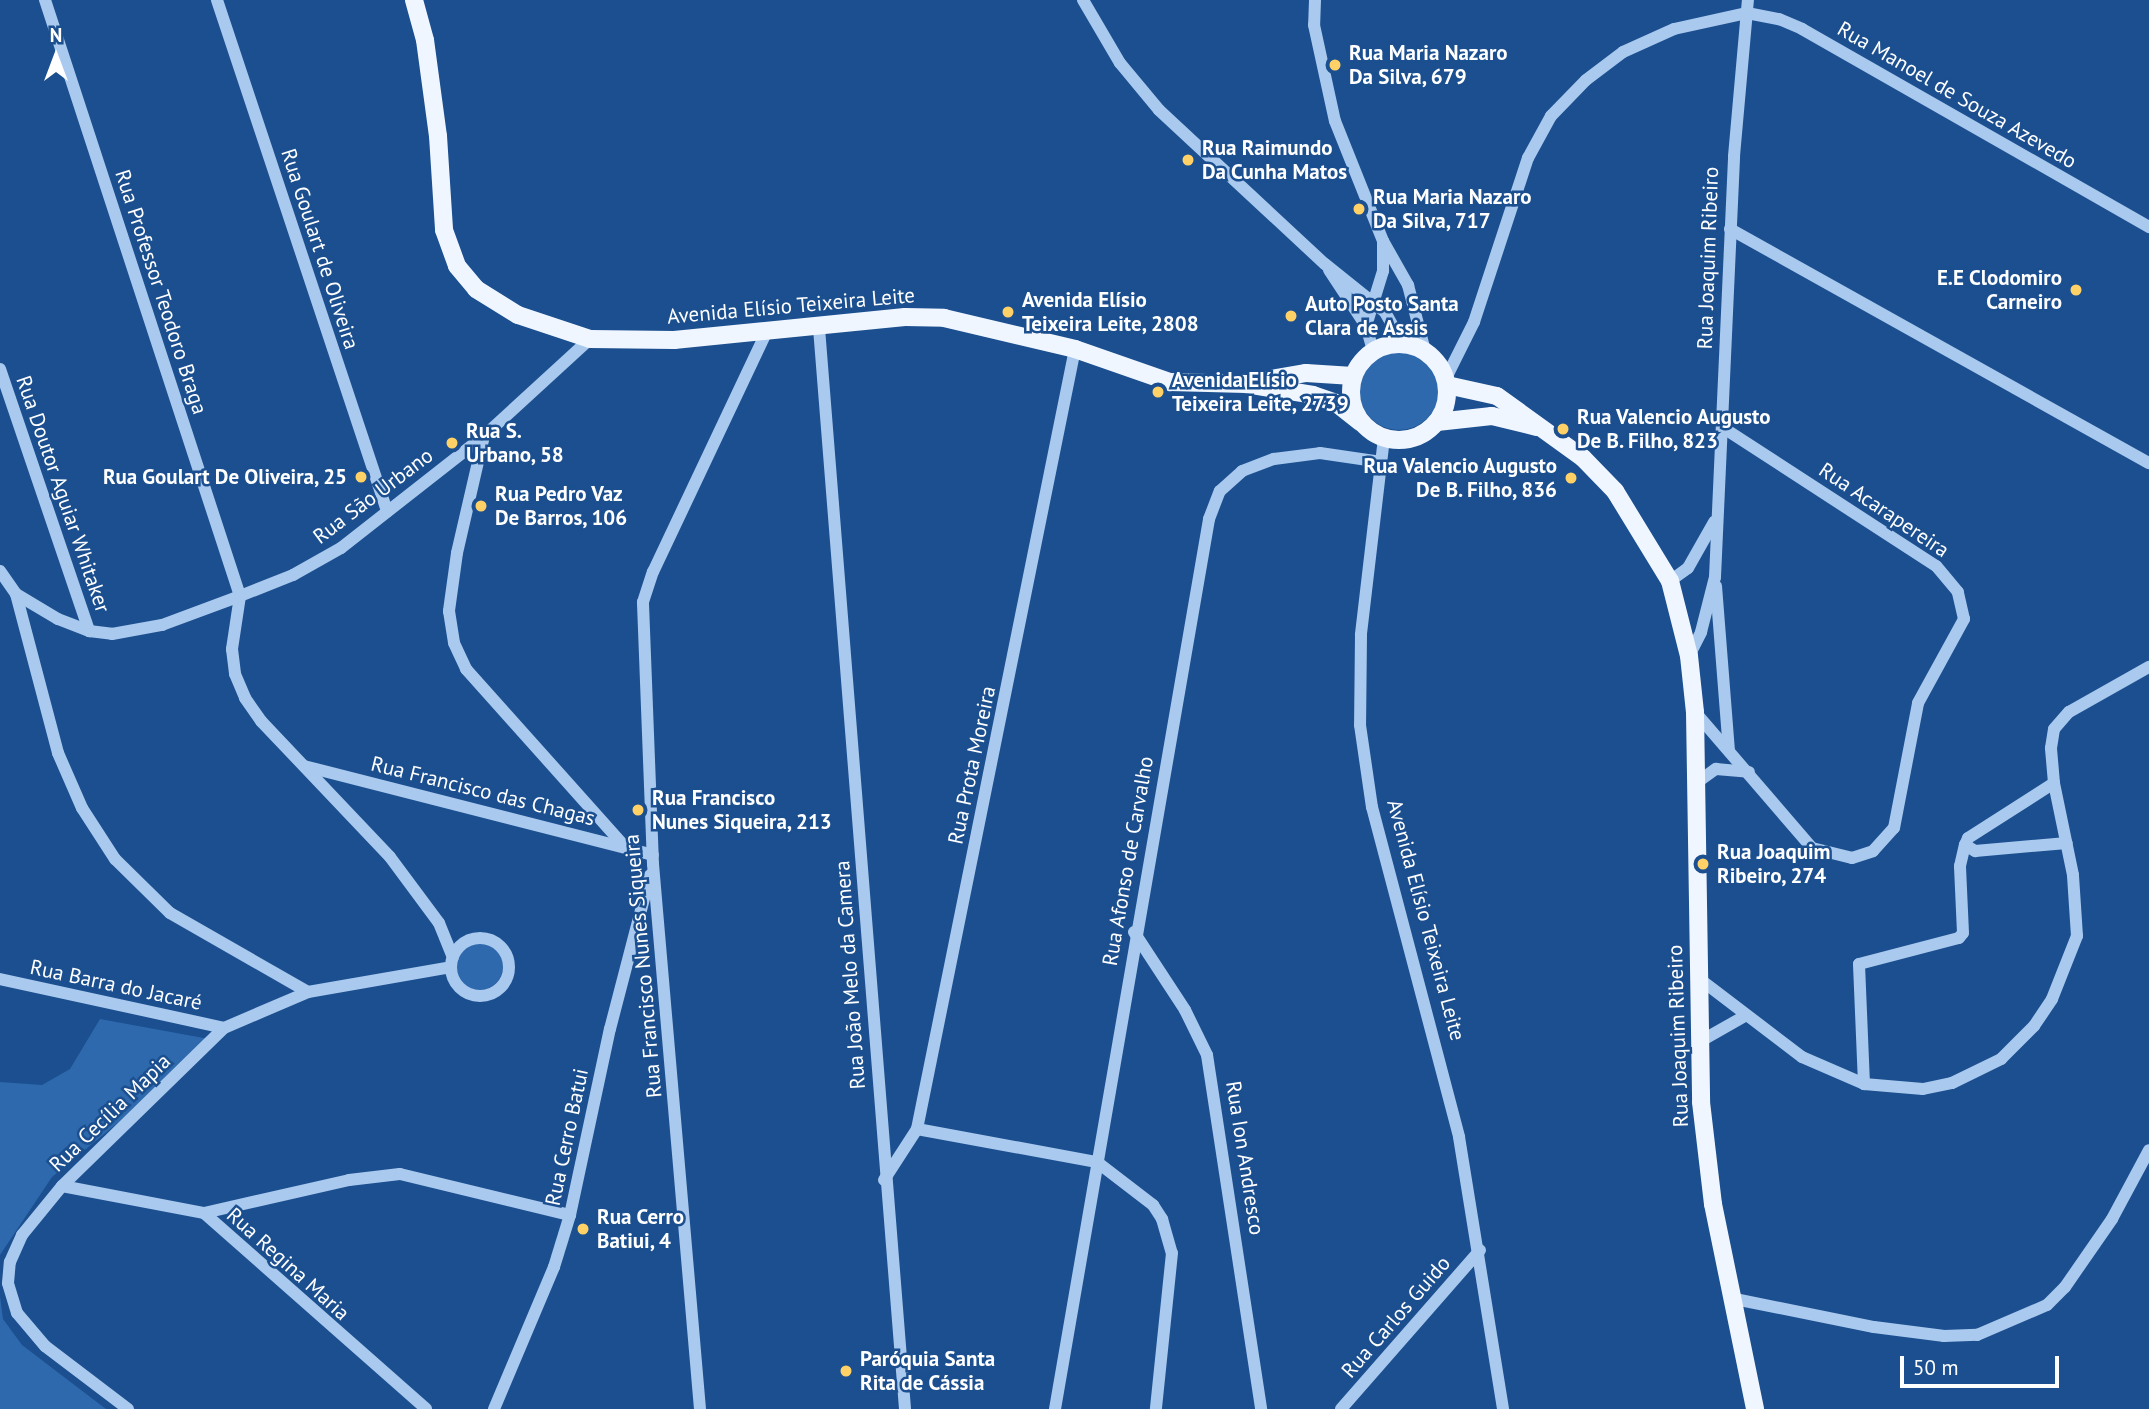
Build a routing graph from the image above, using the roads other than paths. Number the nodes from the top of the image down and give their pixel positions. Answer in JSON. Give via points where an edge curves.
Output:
{"nodes":[{"id":1,"x":45,"y":0,"type":"edge"},
{"id":2,"x":217,"y":0,"type":"edge"},
{"id":3,"x":414,"y":0,"type":"edge"},
{"id":4,"x":1083,"y":0,"type":"edge"},
{"id":5,"x":1315,"y":0,"type":"edge"},
{"id":6,"x":1747,"y":7,"type":"edge"},
{"id":7,"x":2149,"y":227,"type":"edge"},
{"id":8,"x":1730,"y":229,"type":"junction"},
{"id":9,"x":1383,"y":241,"type":"junction"},
{"id":10,"x":1325,"y":264,"type":"junction"},
{"id":11,"x":1372,"y":300,"type":"junction"},
{"id":12,"x":1366,"y":326,"type":"junction"},
{"id":13,"x":818,"y":328,"type":"junction"},
{"id":14,"x":765,"y":335,"type":"junction"},
{"id":15,"x":590,"y":339,"type":"junction"},
{"id":16,"x":1403,"y":344,"type":"junction"},
{"id":17,"x":1075,"y":349,"type":"junction"},
{"id":18,"x":1373,"y":351,"type":"junction"},
{"id":19,"x":1425,"y":351,"type":"junction"},
{"id":20,"x":0,"y":369,"type":"edge"},
{"id":21,"x":1353,"y":376,"type":"junction"},
{"id":22,"x":1447,"y":381,"type":"junction"},
{"id":23,"x":1245,"y":384,"type":"junction"},
{"id":24,"x":1360,"y":422,"type":"junction"},
{"id":25,"x":1437,"y":422,"type":"junction"},
{"id":26,"x":1543,"y":429,"type":"junction"},
{"id":27,"x":1725,"y":429,"type":"junction"},
{"id":28,"x":484,"y":436,"type":"junction"},
{"id":29,"x":1384,"y":438,"type":"junction"},
{"id":30,"x":1381,"y":462,"type":"junction"},
{"id":31,"x":2149,"y":463,"type":"edge"},
{"id":32,"x":387,"y":511,"type":"junction"},
{"id":33,"x":1716,"y":518,"type":"junction"},
{"id":34,"x":0,"y":571,"type":"edge"},
{"id":35,"x":1716,"y":577,"type":"junction"},
{"id":36,"x":1670,"y":581,"type":"junction"},
{"id":37,"x":16,"y":594,"type":"junction"},
{"id":38,"x":240,"y":596,"type":"junction"},
{"id":39,"x":89,"y":631,"type":"junction"},
{"id":40,"x":1689,"y":656,"type":"junction"},
{"id":41,"x":2149,"y":667,"type":"edge"},
{"id":42,"x":1695,"y":712,"type":"junction"},
{"id":43,"x":1729,"y":750,"type":"junction"},
{"id":44,"x":304,"y":766,"type":"junction"},
{"id":45,"x":1749,"y":772,"type":"junction"},
{"id":46,"x":2054,"y":783,"type":"junction"},
{"id":47,"x":1695,"y":784,"type":"junction"},
{"id":48,"x":2067,"y":843,"type":"junction"},
{"id":49,"x":1965,"y":845,"type":"junction"},
{"id":50,"x":624,"y":846,"type":"junction"},
{"id":51,"x":653,"y":860,"type":"junction"},
{"id":52,"x":1135,"y":932,"type":"junction"},
{"id":53,"x":452,"y":962,"type":"junction"},
{"id":54,"x":1697,"y":977,"type":"junction"},
{"id":55,"x":0,"y":979,"type":"edge"},
{"id":56,"x":308,"y":992,"type":"junction"},
{"id":57,"x":1745,"y":1016,"type":"junction"},
{"id":58,"x":224,"y":1028,"type":"junction"},
{"id":59,"x":1699,"y":1042,"type":"junction"},
{"id":60,"x":1864,"y":1084,"type":"junction"},
{"id":61,"x":917,"y":1129,"type":"junction"},
{"id":62,"x":2149,"y":1150,"type":"edge"},
{"id":63,"x":1097,"y":1162,"type":"junction"},
{"id":64,"x":884,"y":1180,"type":"junction"},
{"id":65,"x":62,"y":1186,"type":"junction"},
{"id":66,"x":204,"y":1213,"type":"junction"},
{"id":67,"x":570,"y":1215,"type":"junction"},
{"id":68,"x":1480,"y":1250,"type":"junction"},
{"id":69,"x":1730,"y":1297,"type":"junction"},
{"id":70,"x":128,"y":1409,"type":"edge"},
{"id":71,"x":426,"y":1409,"type":"edge"},
{"id":72,"x":494,"y":1409,"type":"edge"},
{"id":73,"x":700,"y":1409,"type":"edge"},
{"id":74,"x":905,"y":1409,"type":"edge"},
{"id":75,"x":1055,"y":1409,"type":"edge"},
{"id":76,"x":1156,"y":1409,"type":"edge"},
{"id":77,"x":1261,"y":1409,"type":"edge"},
{"id":78,"x":1341,"y":1409,"type":"edge"},
{"id":79,"x":1503,"y":1409,"type":"edge"},
{"id":80,"x":1755,"y":1409,"type":"edge"}],
"edges":[{"from":1,"to":38,"type":"street","name":"Rua Professor Teodoro Braga"},
{"from":2,"to":32,"type":"street","name":"Rua Goulart de Oliveira"},
{"from":3,"to":15,"type":"main road","name":"Avenida Elísio Teixeira Leite","via":[[425,40],[434,109],[444,230],[457,266],[476,289],[518,315]]},
{"from":4,"to":10,"type":"street","via":[[1120,62],[1158,110]]},
{"from":5,"to":9,"type":"street","via":[[1314,24],[1335,121]]},
{"from":6,"to":7,"type":"street","name":"Rua Manoel de Souza Azevedo","via":[[1802,29]]},
{"from":6,"to":8,"type":"street","name":"Rua Joaquim Ribeiro"},
{"from":6,"to":22,"type":"street","name":"Rua Manoel de Souza Azevedo","via":[[1674,29],[1623,52],[1586,80],[1551,116],[1528,158],[1474,322]]},
{"from":8,"to":27,"type":"street","name":"Rua Joaquim Ribeiro"},
{"from":8,"to":31,"type":"street"},
{"from":9,"to":11,"type":"street","via":[[1382,271]]},
{"from":9,"to":19,"type":"street","via":[[1408,285]]},
{"from":10,"to":11,"type":"street"},
{"from":10,"to":12,"type":"street"},
{"from":11,"to":12,"type":"street"},
{"from":11,"to":16,"type":"street","via":[[1395,326]]},
{"from":12,"to":18,"type":"street"},
{"from":13,"to":14,"type":"main road","name":"Avenida Elísio Teixeira Leite"},
{"from":13,"to":17,"type":"main road","name":"Avenida Elísio Teixeira Leite","via":[[905,317],[944,318]]},
{"from":13,"to":64,"type":"street","name":"Rua João Melo da Camera"},
{"from":14,"to":15,"type":"main road","name":"Avenida Elísio Teixeira Leite"},
{"from":14,"to":51,"type":"street","name":"Rua Francisco Nunes Siqueira","via":[[643,602]]},
{"from":15,"to":28,"type":"street","name":"Rua São Urbano"},
{"from":16,"to":18,"type":"main road"},
{"from":16,"to":19,"type":"main road"},
{"from":17,"to":23,"type":"main road","name":"Avenida Elísio Teixeira Leite","via":[[1170,382]]},
{"from":17,"to":61,"type":"street","name":"Rua Prota Moreira"},
{"from":18,"to":21,"type":"main road"},
{"from":19,"to":22,"type":"main road"},
{"from":20,"to":39,"type":"street","name":"Rua Doutor Aguiar Whitaker"},
{"from":21,"to":23,"type":"main road","name":"Avenida Elísio Teixeira Leite","via":[[1306,373]]},
{"from":21,"to":24,"type":"main road","via":[[1351,400]]},
{"from":22,"to":25,"type":"main road","via":[[1448,398]]},
{"from":22,"to":26,"type":"main road","via":[[1497,396]]},
{"from":23,"to":24,"type":"main road","name":"Avenida Elísio Teixeira Leite","via":[[1313,394],[1336,403]]},
{"from":24,"to":29,"type":"main road"},
{"from":25,"to":26,"type":"main road","via":[[1492,416]]},
{"from":25,"to":29,"type":"main road","via":[[1413,439]]},
{"from":26,"to":36,"type":"main road","via":[[1583,458],[1615,491]]},
{"from":27,"to":33,"type":"street","name":"Rua Joaquim Ribeiro"},
{"from":27,"to":45,"type":"street","name":"Rua Acarapereira","via":[[1936,566],[1964,605],[1963,625],[1913,717],[1903,793],[1886,842],[1853,858],[1812,848]]},
{"from":28,"to":32,"type":"street","name":"Rua São Urbano"},
{"from":28,"to":50,"type":"street","via":[[454,576],[449,611],[453,643],[466,669]]},
{"from":29,"to":30,"type":"street","name":"Avenida Elísio Teixeira Leite"},
{"from":30,"to":52,"type":"street","name":"Rua Afonso de Carvalho","via":[[1320,453],[1275,459],[1242,471],[1220,491],[1209,519]]},
{"from":30,"to":68,"type":"street","name":"Avenida Elísio Teixeira Leite","via":[[1362,635],[1360,725],[1372,807],[1459,1137]]},
{"from":32,"to":38,"type":"street","name":"Rua São Urbano","via":[[341,548],[293,575]]},
{"from":33,"to":35,"type":"street","name":"Rua Joaquim Ribeiro"},
{"from":33,"to":36,"type":"street","name":"Rua Joaquim Ribeiro","via":[[1688,568]]},
{"from":34,"to":37,"type":"street","name":"Rua São Urbano"},
{"from":35,"to":40,"type":"street","name":"Rua Joaquim Ribeiro","via":[[1701,632]]},
{"from":35,"to":43,"type":"street"},
{"from":36,"to":40,"type":"main road","name":"Rua Joaquim Ribeiro"},
{"from":37,"to":39,"type":"street","name":"Rua São Urbano"},
{"from":37,"to":56,"type":"street","via":[[58,752],[82,808],[116,859],[170,914]]},
{"from":38,"to":39,"type":"street","name":"Rua São Urbano","via":[[136,632]]},
{"from":38,"to":44,"type":"street","via":[[232,649],[235,674],[261,720]]},
{"from":40,"to":42,"type":"main road","name":"Rua Joaquim Ribeiro"},
{"from":41,"to":46,"type":"street","via":[[2060,720],[2051,748]]},
{"from":42,"to":43,"type":"street","name":"Rua Acarapereira"},
{"from":42,"to":47,"type":"main road","name":"Rua Joaquim Ribeiro"},
{"from":43,"to":45,"type":"street","name":"Rua Acarapereira"},
{"from":44,"to":50,"type":"street","name":"Rua Francisco das Chagas"},
{"from":44,"to":53,"type":"street","via":[[366,828],[419,895],[439,923]]},
{"from":45,"to":47,"type":"street","via":[[1716,769]]},
{"from":46,"to":48,"type":"street"},
{"from":46,"to":49,"type":"street","via":[[1968,838]]},
{"from":47,"to":54,"type":"main road","name":"Rua Joaquim Ribeiro"},
{"from":48,"to":49,"type":"street","via":[[1975,851]]},
{"from":48,"to":60,"type":"street","via":[[2077,936],[2063,975],[2034,1026],[2001,1059],[1952,1083],[1900,1089]]},
{"from":49,"to":60,"type":"street","via":[[1960,866],[1963,933],[1959,938],[1859,964]]},
{"from":50,"to":51,"type":"street","name":"Rua Francisco das Chagas"},
{"from":51,"to":67,"type":"street","name":"Rua Cerro Batui","via":[[610,1028]]},
{"from":51,"to":73,"type":"street","name":"Rua Francisco Nunes Siqueira"},
{"from":52,"to":63,"type":"street","name":"Rua Afonso de Carvalho"},
{"from":52,"to":77,"type":"street","name":"Rua Ion Andresco","via":[[1185,1010],[1207,1055]]},
{"from":53,"to":53,"type":"street","via":[[457,985],[472,995],[499,990],[509,974],[507,955],[484,938],[465,942]]},
{"from":53,"to":56,"type":"street","name":"Rua Cecília Mapia"},
{"from":54,"to":57,"type":"street"},
{"from":54,"to":59,"type":"main road","name":"Rua Joaquim Ribeiro"},
{"from":55,"to":58,"type":"street","name":"Rua Barra do Jacaré"},
{"from":56,"to":58,"type":"street","name":"Rua Cecília Mapia"},
{"from":57,"to":59,"type":"street"},
{"from":57,"to":60,"type":"street","via":[[1802,1057]]},
{"from":58,"to":65,"type":"street","name":"Rua Cecília Mapia"},
{"from":59,"to":69,"type":"main road","name":"Rua Joaquim Ribeiro","via":[[1713,1204]]},
{"from":61,"to":63,"type":"street"},
{"from":61,"to":64,"type":"street","name":"Rua Prota Moreira"},
{"from":62,"to":69,"type":"street","via":[[2112,1219],[2065,1287],[2047,1305],[1976,1335],[1874,1327]]},
{"from":63,"to":75,"type":"street","name":"Rua Afonso de Carvalho"},
{"from":63,"to":76,"type":"street","via":[[1153,1205],[1170,1236]]},
{"from":64,"to":74,"type":"street","name":"Rua João Melo da Camera"},
{"from":65,"to":66,"type":"street","name":"Rua Regina Maria"},
{"from":65,"to":70,"type":"street","name":"Rua Cecília Mapia","via":[[22,1235],[10,1262],[8,1283],[17,1313],[45,1346]]},
{"from":66,"to":67,"type":"street","via":[[349,1180],[400,1174]]},
{"from":66,"to":71,"type":"street","name":"Rua Regina Maria"},
{"from":67,"to":72,"type":"street","name":"Rua Cerro Batui","via":[[554,1266]]},
{"from":68,"to":78,"type":"street","name":"Rua Carlos Guido"},
{"from":68,"to":79,"type":"street","name":"Avenida Elísio Teixeira Leite"},
{"from":69,"to":80,"type":"main road","name":"Rua Joaquim Ribeiro"}]}
